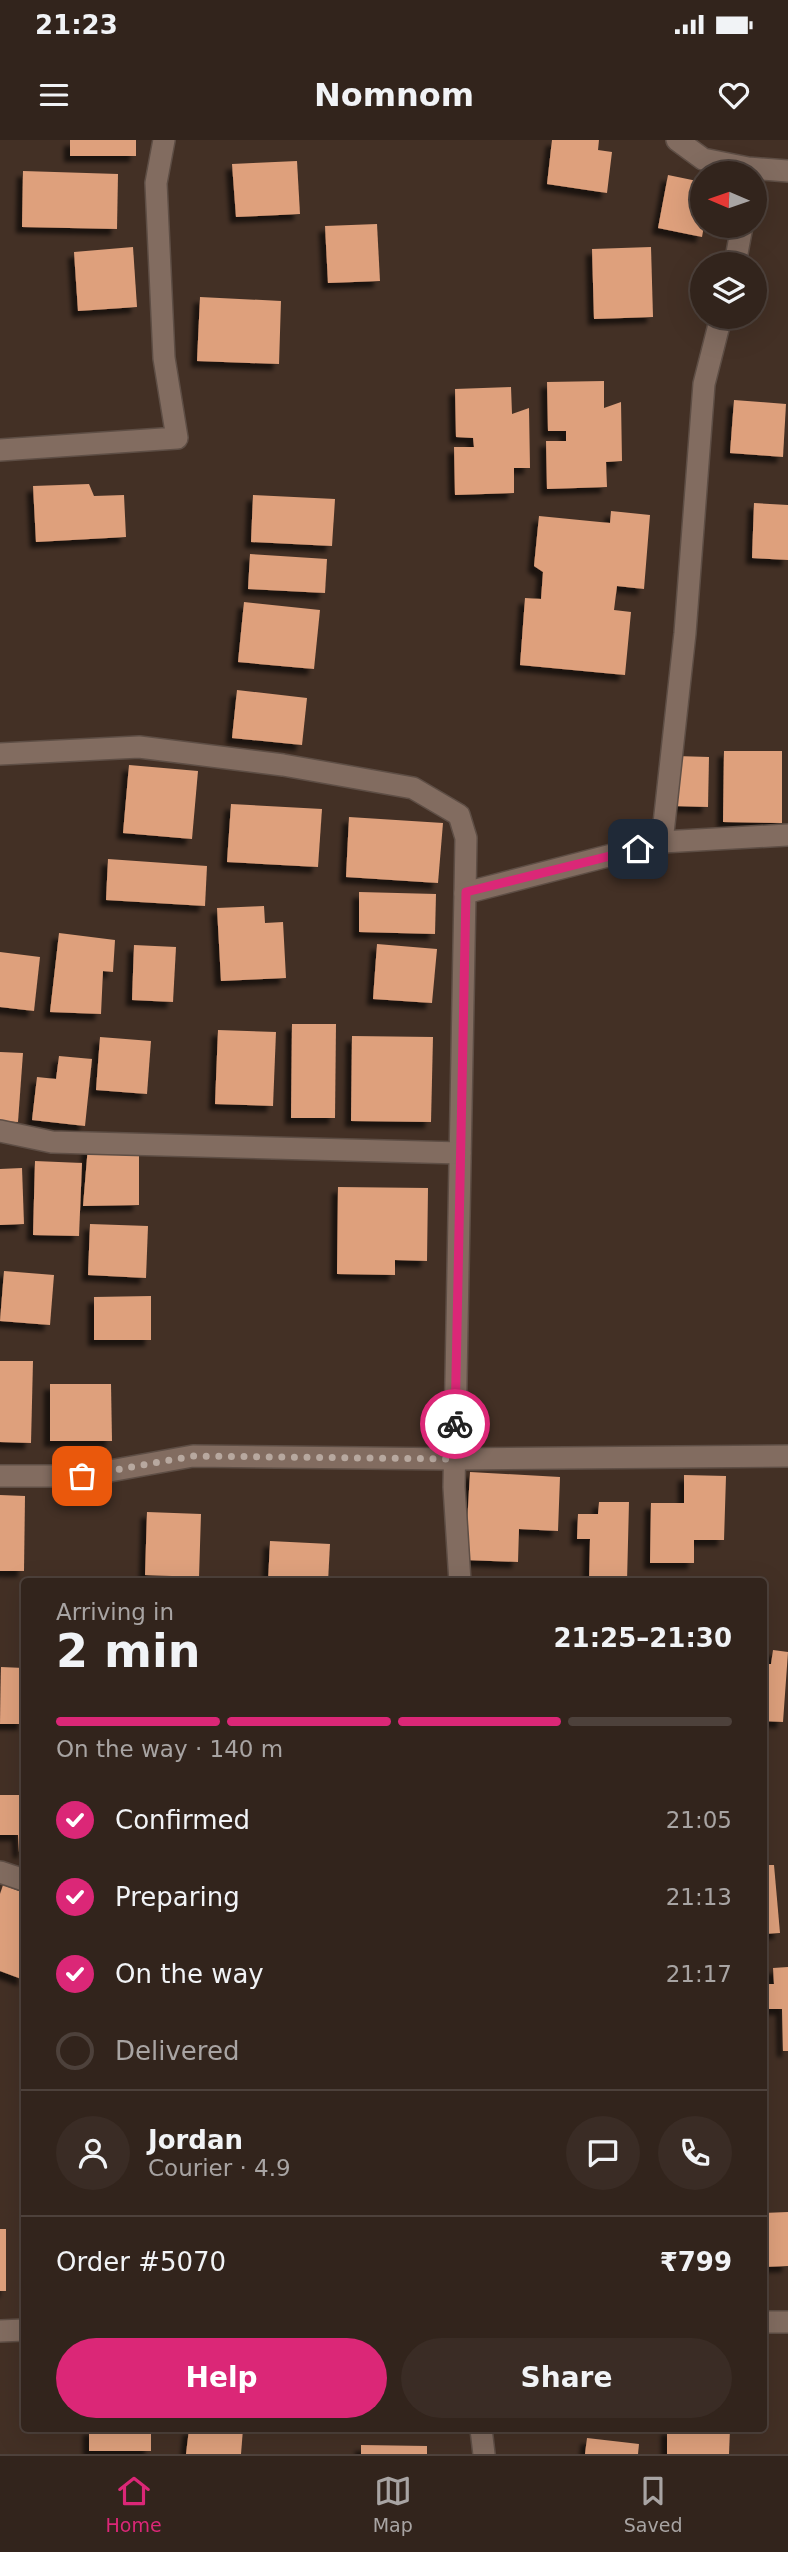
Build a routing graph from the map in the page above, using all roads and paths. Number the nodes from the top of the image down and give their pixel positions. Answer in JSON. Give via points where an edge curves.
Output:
{"nodes":[{"id":1,"x":164,"y":140,"type":"edge"},
{"id":2,"x":677,"y":140,"type":"edge"},
{"id":3,"x":710,"y":161,"type":"edge"},
{"id":4,"x":767,"y":171,"type":"edge"},
{"id":5,"x":788,"y":171,"type":"edge"},
{"id":6,"x":718,"y":329,"type":"edge"},
{"id":7,"x":0,"y":450,"type":"edge"},
{"id":8,"x":0,"y":754,"type":"edge"},
{"id":9,"x":788,"y":835,"type":"edge"},
{"id":10,"x":662,"y":842,"type":"junction"},
{"id":11,"x":466,"y":892,"type":"junction"},
{"id":12,"x":0,"y":1131,"type":"edge"},
{"id":13,"x":460,"y":1153,"type":"junction"},
{"id":14,"x":788,"y":1456,"type":"edge"},
{"id":15,"x":454,"y":1459,"type":"junction"},
{"id":16,"x":0,"y":1476,"type":"edge"},
{"id":17,"x":460,"y":1578,"type":"edge"},
{"id":18,"x":0,"y":1872,"type":"edge"},
{"id":19,"x":21,"y":1879,"type":"edge"},
{"id":20,"x":767,"y":2322,"type":"edge"},
{"id":21,"x":788,"y":2322,"type":"edge"},
{"id":22,"x":21,"y":2330,"type":"edge"},
{"id":23,"x":0,"y":2331,"type":"edge"},
{"id":24,"x":481,"y":2432,"type":"edge"},
{"id":25,"x":484,"y":2454,"type":"edge"}],
"edges":[{"from":1,"to":7,"type":"street","via":[[156,183],[164,358],[177,438]]},
{"from":2,"to":3,"type":"street"},
{"from":4,"to":5,"type":"street"},
{"from":6,"to":10,"type":"street","via":[[704,384],[685,633]]},
{"from":8,"to":11,"type":"street","via":[[139,747],[283,765],[413,788],[459,815],[466,838]]},
{"from":9,"to":10,"type":"street"},
{"from":10,"to":11,"type":"street"},
{"from":11,"to":13,"type":"street"},
{"from":12,"to":13,"type":"street","via":[[52,1142]]},
{"from":13,"to":15,"type":"street"},
{"from":14,"to":15,"type":"street"},
{"from":15,"to":16,"type":"street","via":[[193,1456],[82,1476]]},
{"from":15,"to":17,"type":"street"},
{"from":18,"to":19,"type":"street"},
{"from":20,"to":21,"type":"street"},
{"from":22,"to":23,"type":"street"},
{"from":24,"to":25,"type":"street"}]}
